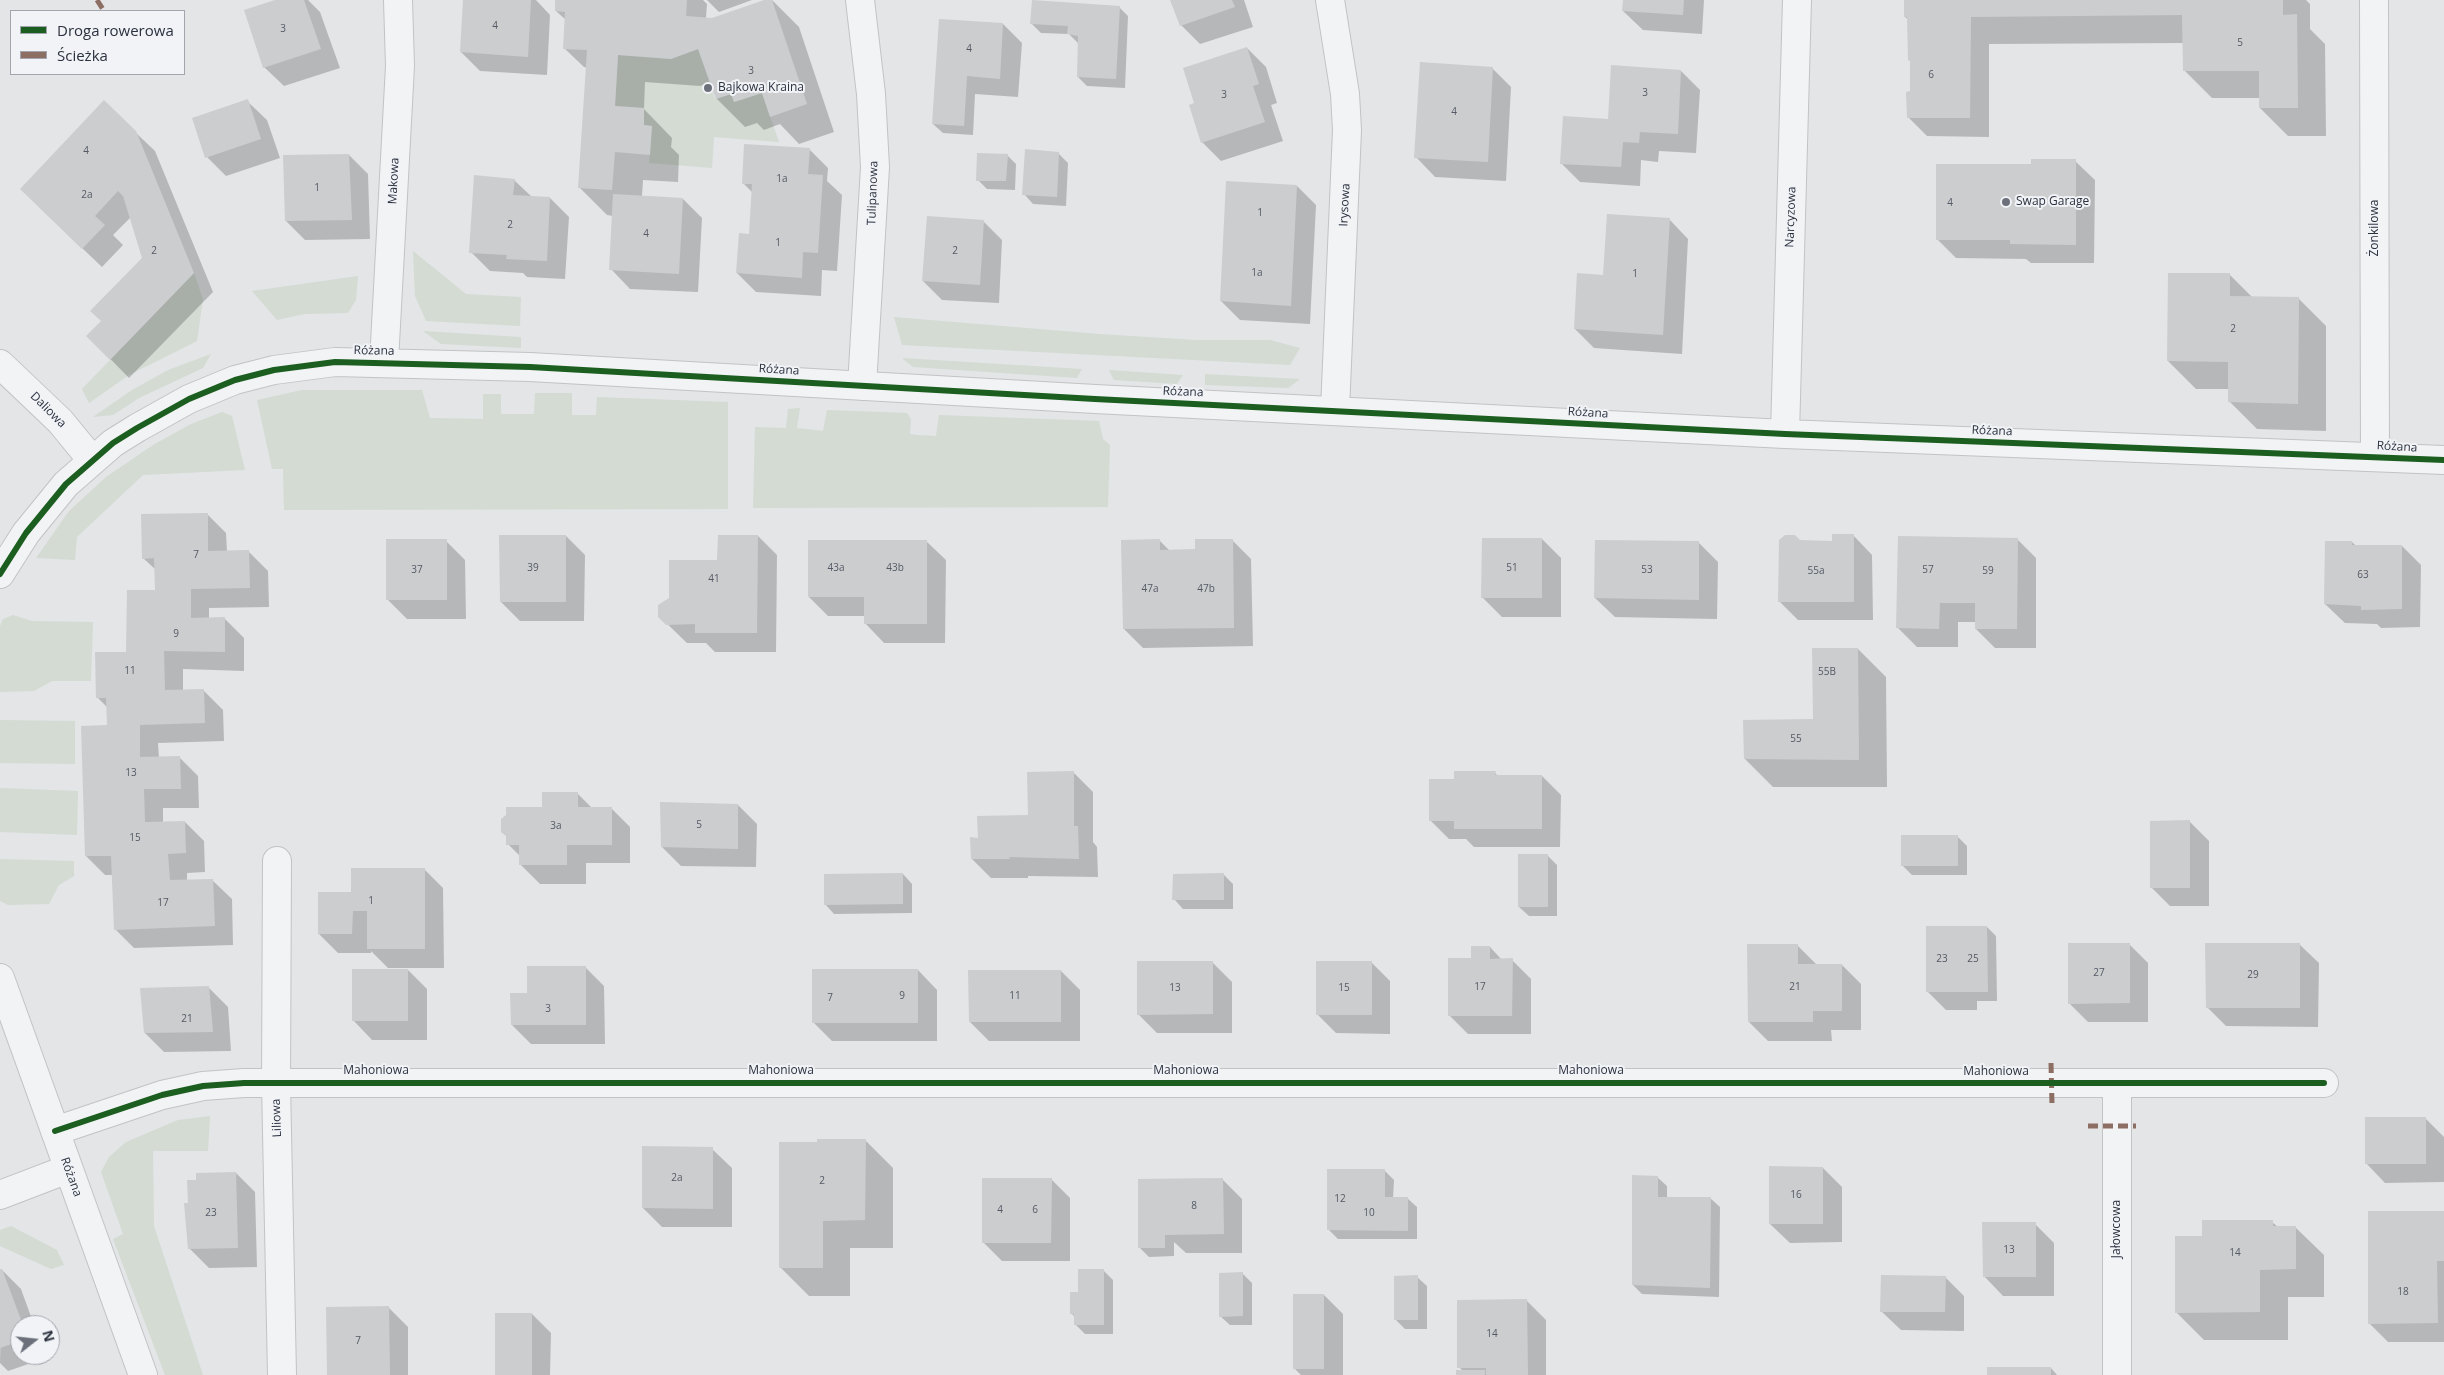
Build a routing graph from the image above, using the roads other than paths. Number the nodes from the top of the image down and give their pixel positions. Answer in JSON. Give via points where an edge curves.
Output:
{"nodes":[{"id":1,"x":398,"y":0,"type":"edge"},
{"id":2,"x":860,"y":0,"type":"edge"},
{"id":3,"x":1330,"y":0,"type":"edge"},
{"id":4,"x":1797,"y":0,"type":"edge"},
{"id":5,"x":2374,"y":0,"type":"edge"},
{"id":6,"x":384,"y":362,"type":"junction"},
{"id":7,"x":0,"y":364,"type":"edge"},
{"id":8,"x":862,"y":386,"type":"junction"},
{"id":9,"x":1334,"y":410,"type":"junction"},
{"id":10,"x":1785,"y":434,"type":"junction"},
{"id":11,"x":2375,"y":457,"type":"junction"},
{"id":12,"x":92,"y":460,"type":"junction"},
{"id":13,"x":2444,"y":460,"type":"edge"},
{"id":14,"x":0,"y":574,"type":"edge"},
{"id":15,"x":276,"y":861,"type":"dead end"},
{"id":16,"x":0,"y":978,"type":"edge"},
{"id":17,"x":276,"y":1083,"type":"junction"},
{"id":18,"x":2117,"y":1083,"type":"junction"},
{"id":19,"x":2324,"y":1083,"type":"dead end"},
{"id":20,"x":55,"y":1131,"type":"junction"},
{"id":21,"x":68,"y":1169,"type":"junction"},
{"id":22,"x":0,"y":1195,"type":"edge"},
{"id":23,"x":143,"y":1375,"type":"edge"},
{"id":24,"x":282,"y":1375,"type":"edge"},
{"id":25,"x":2117,"y":1375,"type":"edge"}],
"edges":[{"from":1,"to":6,"type":"street","name":"Makowa","via":[[400,66]]},
{"from":2,"to":8,"type":"street","name":"Tulipanowa","via":[[871,94],[875,167]]},
{"from":3,"to":9,"type":"street","name":"Irysowa","via":[[1340,57],[1347,130]]},
{"from":4,"to":10,"type":"street","name":"Narcyzowa"},
{"from":5,"to":11,"type":"street","name":"Żonkilowa"},
{"from":6,"to":8,"type":"street","name":"Różana"},
{"from":6,"to":12,"type":"street","name":"Różana","via":[[304,365],[235,380],[162,413]]},
{"from":7,"to":12,"type":"street","name":"Daliowa","via":[[60,421]]},
{"from":8,"to":9,"type":"street","name":"Różana"},
{"from":9,"to":10,"type":"street","name":"Różana"},
{"from":10,"to":11,"type":"street","name":"Różana"},
{"from":11,"to":13,"type":"street","name":"Różana"},
{"from":12,"to":14,"type":"street","name":"Różana","via":[[45,508]]},
{"from":15,"to":17,"type":"street","name":"Liliowa"},
{"from":16,"to":20,"type":"street","name":"Różana"},
{"from":17,"to":18,"type":"street","name":"Mahoniowa"},
{"from":17,"to":20,"type":"street","name":"Mahoniowa","via":[[222,1084],[184,1089]]},
{"from":17,"to":24,"type":"street","name":"Liliowa"},
{"from":18,"to":19,"type":"street","name":"Mahoniowa"},
{"from":18,"to":25,"type":"street","name":"Jałowcowa"},
{"from":20,"to":21,"type":"street","name":"Różana"},
{"from":21,"to":22,"type":"street"},
{"from":21,"to":23,"type":"street","name":"Różana"}]}
